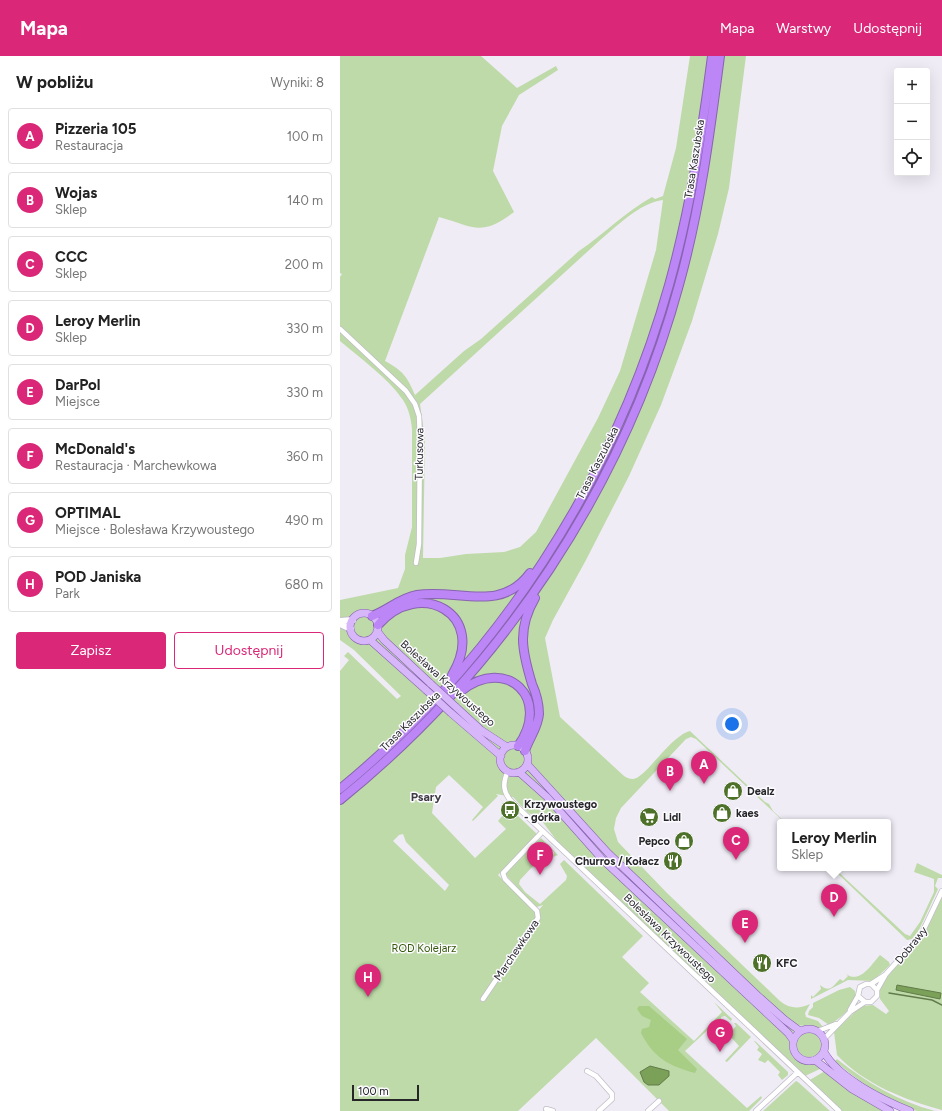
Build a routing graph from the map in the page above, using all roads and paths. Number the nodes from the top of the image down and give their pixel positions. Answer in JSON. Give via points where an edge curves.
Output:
{"nodes":[{"id":1,"x":712,"y":56,"type":"edge"},
{"id":2,"x":720,"y":56,"type":"edge"},
{"id":3,"x":340,"y":329,"type":"edge"},
{"id":4,"x":550,"y":552,"type":"junction"},
{"id":5,"x":416,"y":563,"type":"dead end"},
{"id":6,"x":548,"y":572,"type":"junction"},
{"id":7,"x":372,"y":616,"type":"junction"},
{"id":8,"x":353,"y":620,"type":"junction"},
{"id":9,"x":340,"y":621,"type":"edge"},
{"id":10,"x":340,"y":624,"type":"edge"},
{"id":11,"x":378,"y":628,"type":"junction"},
{"id":12,"x":351,"y":629,"type":"junction"},
{"id":13,"x":370,"y":640,"type":"junction"},
{"id":14,"x":442,"y":692,"type":"junction"},
{"id":15,"x":441,"y":706,"type":"junction"},
{"id":16,"x":518,"y":746,"type":"junction"},
{"id":17,"x":507,"y":747,"type":"junction"},
{"id":18,"x":525,"y":751,"type":"junction"},
{"id":19,"x":501,"y":756,"type":"junction"},
{"id":20,"x":527,"y":764,"type":"junction"},
{"id":21,"x":508,"y":771,"type":"junction"},
{"id":22,"x":519,"y":772,"type":"junction"},
{"id":23,"x":340,"y":789,"type":"edge"},
{"id":24,"x":340,"y":800,"type":"edge"},
{"id":25,"x":542,"y":832,"type":"junction"},
{"id":26,"x":942,"y":891,"type":"edge"},
{"id":27,"x":886,"y":974,"type":"junction"},
{"id":28,"x":871,"y":984,"type":"junction"},
{"id":29,"x":877,"y":990,"type":"junction"},
{"id":30,"x":858,"y":996,"type":"junction"},
{"id":31,"x":482,"y":999,"type":"dead end"},
{"id":32,"x":864,"y":1002,"type":"junction"},
{"id":33,"x":850,"y":1012,"type":"junction"},
{"id":34,"x":837,"y":1023,"type":"junction"},
{"id":35,"x":800,"y":1031,"type":"junction"},
{"id":36,"x":818,"y":1031,"type":"junction"},
{"id":37,"x":824,"y":1039,"type":"junction"},
{"id":38,"x":793,"y":1040,"type":"junction"},
{"id":39,"x":824,"y":1052,"type":"junction"},
{"id":40,"x":816,"y":1060,"type":"junction"},
{"id":41,"x":587,"y":1071,"type":"dead end"},
{"id":42,"x":797,"y":1073,"type":"junction"},
{"id":43,"x":659,"y":1101,"type":"dead end"},
{"id":44,"x":546,"y":1109,"type":"dead end"},
{"id":45,"x":553,"y":1111,"type":"edge"},
{"id":46,"x":599,"y":1111,"type":"edge"},
{"id":47,"x":648,"y":1111,"type":"edge"},
{"id":48,"x":756,"y":1111,"type":"edge"},
{"id":49,"x":839,"y":1111,"type":"edge"},
{"id":50,"x":890,"y":1111,"type":"edge"},
{"id":51,"x":910,"y":1111,"type":"edge"}],
"edges":[{"from":1,"to":4,"type":"highway","name":"Trasa Kaszubska","via":[[688,208],[655,332],[606,452]]},
{"from":2,"to":6,"type":"highway","name":"Trasa Kaszubska","via":[[708,148],[694,224],[679,287],[660,348],[610,464]]},
{"from":3,"to":5,"type":"street","name":"Turkusowa","via":[[406,391],[417,410],[420,439],[419,544]]},
{"from":4,"to":7,"type":"highway","via":[[522,583],[502,594],[486,597],[419,594],[401,600]]},
{"from":4,"to":14,"type":"highway","name":"Trasa Kaszubska","via":[[498,626]]},
{"from":6,"to":15,"type":"highway","name":"Trasa Kaszubska","via":[[501,637]]},
{"from":6,"to":18,"type":"highway","via":[[526,616],[523,632],[523,652],[539,714],[537,726]]},
{"from":7,"to":8,"type":"main road","via":[[361,614]]},
{"from":7,"to":11,"type":"main road"},
{"from":8,"to":9,"type":"main road"},
{"from":8,"to":12,"type":"main road"},
{"from":10,"to":12,"type":"main road"},
{"from":11,"to":13,"type":"main road"},
{"from":11,"to":14,"type":"highway","via":[[397,610],[415,603],[432,604],[452,616],[462,633],[463,651]]},
{"from":11,"to":17,"type":"main road","name":"Bolesława Krzywoustego","bridge":true,"via":[[384,640],[431,684],[481,730]]},
{"from":12,"to":13,"type":"main road","via":[[358,639]]},
{"from":13,"to":19,"type":"main road","name":"Bolesława Krzywoustego","bridge":true},
{"from":14,"to":23,"type":"highway","name":"Trasa Kaszubska","via":[[382,753]]},
{"from":15,"to":16,"type":"highway","via":[[470,684],[481,679],[494,677],[511,682],[524,694],[530,712],[528,727]]},
{"from":15,"to":24,"type":"highway","name":"Trasa Kaszubska","via":[[390,757]]},
{"from":16,"to":17,"type":"main road"},
{"from":16,"to":18,"type":"main road"},
{"from":17,"to":19,"type":"main road"},
{"from":18,"to":20,"type":"main road","via":[[528,757]]},
{"from":19,"to":21,"type":"main road","via":[[502,765]]},
{"from":20,"to":22,"type":"main road"},
{"from":20,"to":35,"type":"main road","via":[[608,853],[757,995]]},
{"from":21,"to":22,"type":"main road"},
{"from":21,"to":25,"type":"street","name":"Bolesława Krzywoustego","via":[[504,785],[507,796]]},
{"from":22,"to":38,"type":"main road","via":[[547,798],[602,859]]},
{"from":25,"to":31,"type":"street","name":"Marchewkowa","via":[[504,873],[505,879],[537,911],[538,918]]},
{"from":25,"to":42,"type":"street","name":"Bolesława Krzywoustego"},
{"from":26,"to":27,"type":"street","name":"Dobrawy","via":[[921,935]]},
{"from":27,"to":28,"type":"street","name":"Dobrawy"},
{"from":27,"to":29,"type":"street","name":"Dobrawy"},
{"from":28,"to":29,"type":"street"},
{"from":28,"to":30,"type":"street","name":"Dobrawy","via":[[860,987]]},
{"from":29,"to":32,"type":"street","name":"Dobrawy","via":[[874,1000]]},
{"from":30,"to":32,"type":"street"},
{"from":30,"to":33,"type":"street","name":"Dobrawy"},
{"from":32,"to":33,"type":"street","name":"Dobrawy"},
{"from":33,"to":34,"type":"street","name":"Dobrawy"},
{"from":34,"to":36,"type":"street"},
{"from":34,"to":37,"type":"street"},
{"from":35,"to":36,"type":"main road","via":[[809,1028]]},
{"from":35,"to":38,"type":"main road"},
{"from":36,"to":37,"type":"main road"},
{"from":37,"to":39,"type":"main road"},
{"from":38,"to":40,"type":"main road","via":[[793,1050],[799,1058]]},
{"from":39,"to":40,"type":"main road"},
{"from":39,"to":51,"type":"main road","via":[[856,1082],[883,1099]]},
{"from":40,"to":50,"type":"main road","via":[[852,1089]]},
{"from":41,"to":46,"type":"street","via":[[596,1076],[612,1094],[612,1099]]},
{"from":42,"to":48,"type":"street"},
{"from":42,"to":49,"type":"street","name":"Bolesława Krzywoustego"},
{"from":43,"to":47,"type":"street"},
{"from":44,"to":45,"type":"street"}]}
